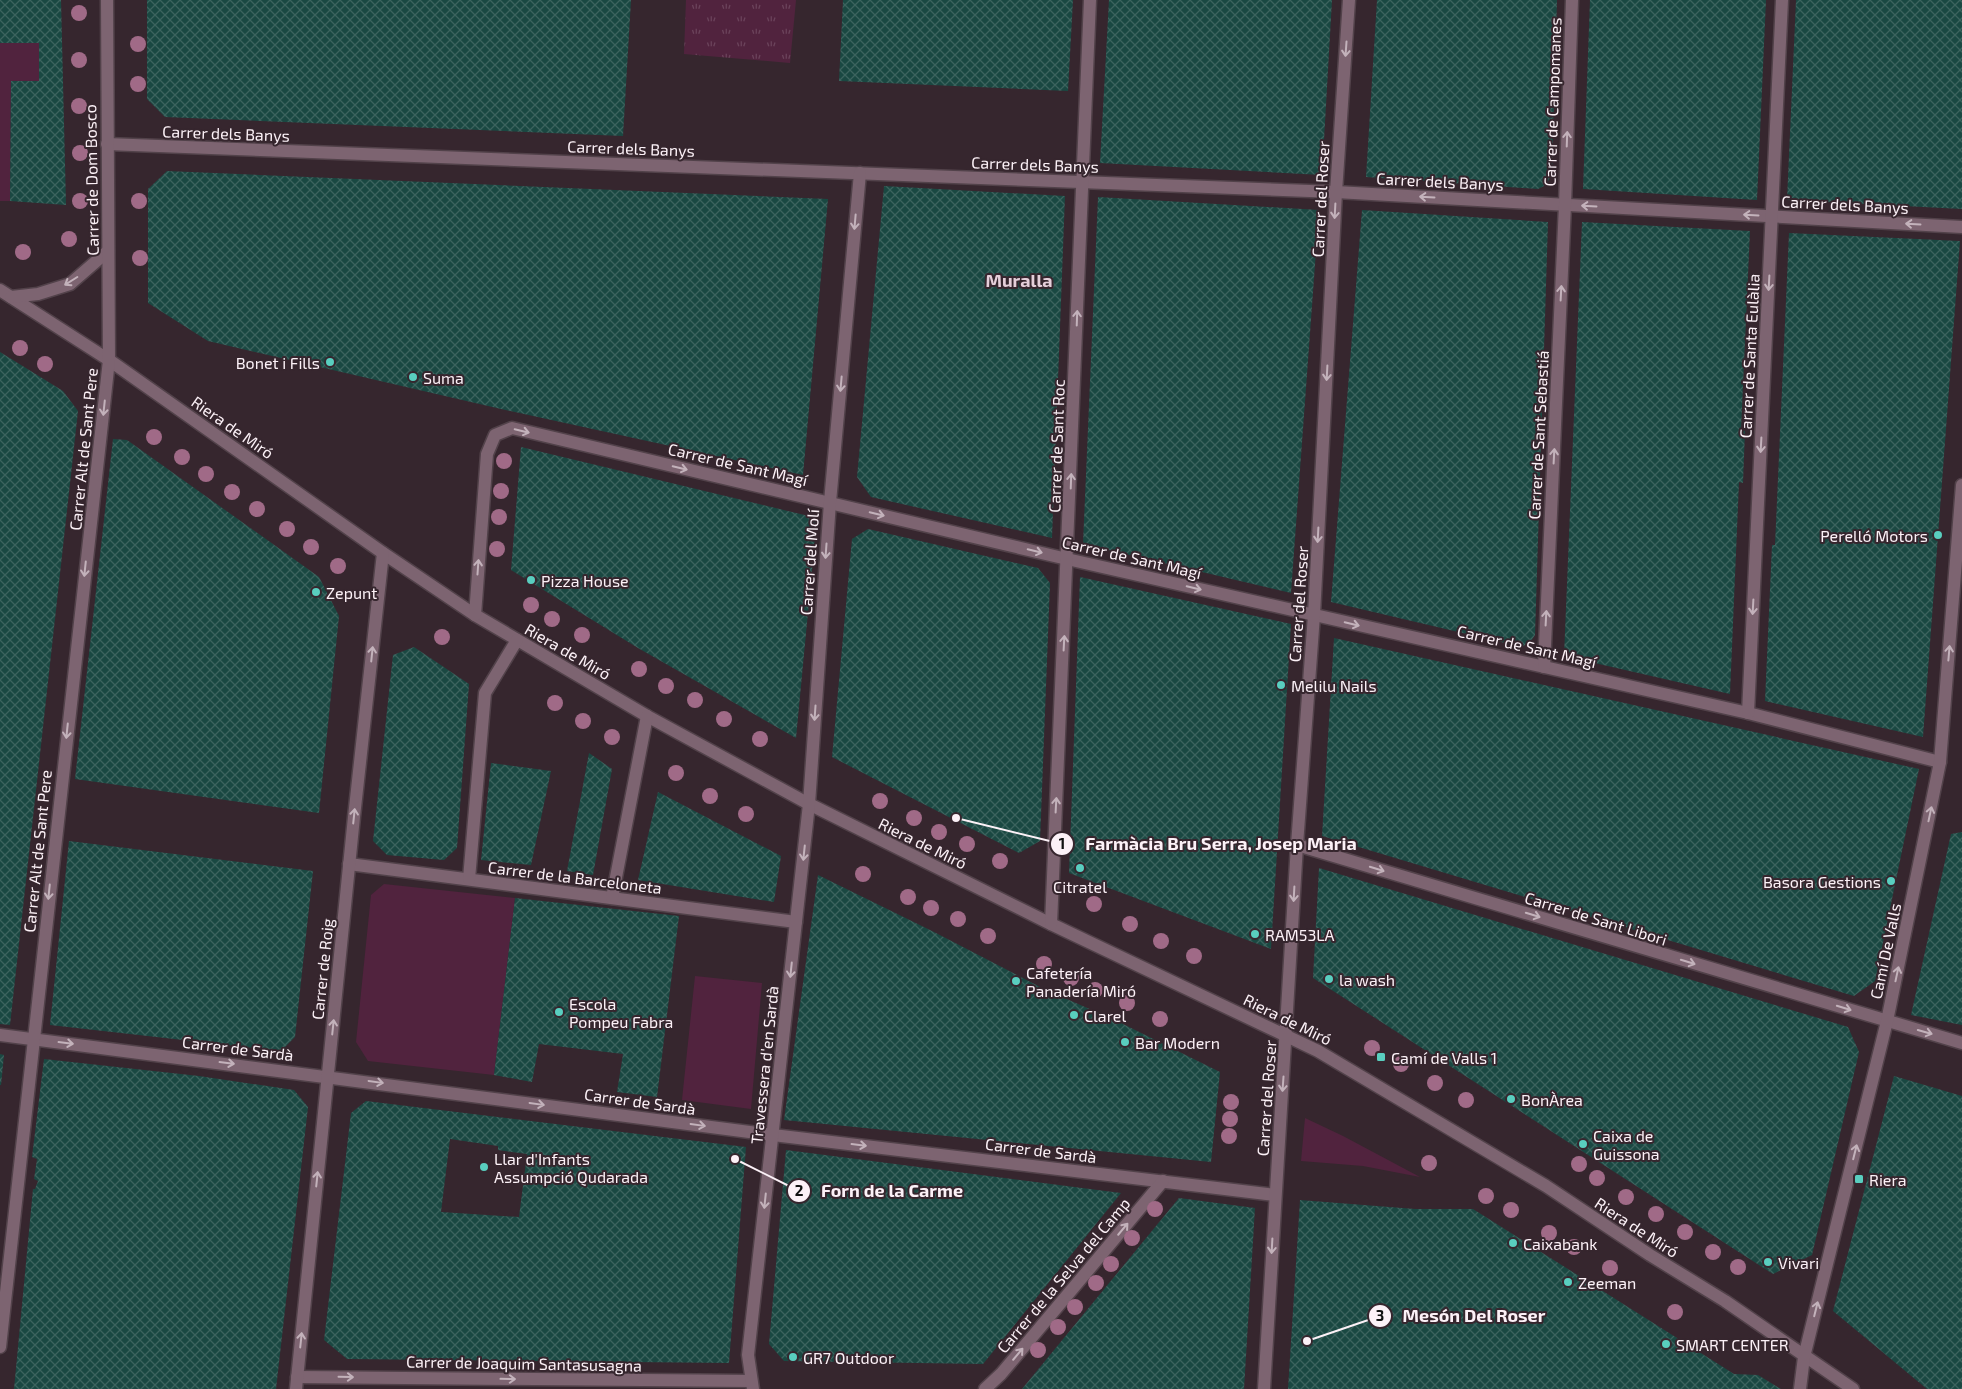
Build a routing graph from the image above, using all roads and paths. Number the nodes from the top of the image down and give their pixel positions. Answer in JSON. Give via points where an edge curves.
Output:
{"nodes":[{"id":1,"x":107,"y":0,"type":"edge"},
{"id":2,"x":1090,"y":0,"type":"edge"},
{"id":3,"x":1349,"y":0,"type":"edge"},
{"id":4,"x":1572,"y":0,"type":"edge"},
{"id":5,"x":1782,"y":0,"type":"edge"},
{"id":6,"x":107,"y":144,"type":"junction"},
{"id":7,"x":860,"y":173,"type":"junction"},
{"id":8,"x":1083,"y":182,"type":"junction"},
{"id":9,"x":1336,"y":192,"type":"junction"},
{"id":10,"x":1565,"y":205,"type":"junction"},
{"id":11,"x":1772,"y":216,"type":"junction"},
{"id":12,"x":1962,"y":227,"type":"edge"},
{"id":13,"x":108,"y":251,"type":"junction"},
{"id":14,"x":5,"y":293,"type":"edge"},
{"id":15,"x":109,"y":360,"type":"junction"},
{"id":16,"x":1962,"y":485,"type":"edge"},
{"id":17,"x":830,"y":502,"type":"junction"},
{"id":18,"x":382,"y":553,"type":"junction"},
{"id":19,"x":1068,"y":559,"type":"junction"},
{"id":20,"x":474,"y":615,"type":"junction"},
{"id":21,"x":1314,"y":615,"type":"junction"},
{"id":22,"x":517,"y":640,"type":"junction"},
{"id":23,"x":1544,"y":666,"type":"junction"},
{"id":24,"x":1748,"y":713,"type":"junction"},
{"id":25,"x":647,"y":716,"type":"junction"},
{"id":26,"x":1940,"y":762,"type":"junction"},
{"id":27,"x":809,"y":804,"type":"junction"},
{"id":28,"x":1297,"y":845,"type":"junction"},
{"id":29,"x":349,"y":864,"type":"junction"},
{"id":30,"x":469,"y":880,"type":"junction"},
{"id":31,"x":612,"y":898,"type":"junction"},
{"id":32,"x":796,"y":922,"type":"junction"},
{"id":33,"x":1051,"y":924,"type":"junction"},
{"id":34,"x":1887,"y":1021,"type":"junction"},
{"id":35,"x":0,"y":1035,"type":"edge"},
{"id":36,"x":1286,"y":1035,"type":"junction"},
{"id":37,"x":33,"y":1039,"type":"junction"},
{"id":38,"x":1962,"y":1043,"type":"edge"},
{"id":39,"x":328,"y":1076,"type":"junction"},
{"id":40,"x":773,"y":1135,"type":"junction"},
{"id":41,"x":1163,"y":1181,"type":"junction"},
{"id":42,"x":1275,"y":1195,"type":"junction"},
{"id":43,"x":0,"y":1347,"type":"edge"},
{"id":44,"x":1804,"y":1356,"type":"junction"},
{"id":45,"x":296,"y":1383,"type":"edge"},
{"id":46,"x":752,"y":1385,"type":"edge"},
{"id":47,"x":985,"y":1389,"type":"edge"},
{"id":48,"x":1264,"y":1389,"type":"edge"},
{"id":49,"x":1800,"y":1389,"type":"edge"},
{"id":50,"x":1853,"y":1389,"type":"edge"}],
"edges":[{"from":1,"to":6,"type":"street","name":"Carrer de Dom Bosco"},
{"from":2,"to":8,"type":"street","name":"Carrer de Sant Roc"},
{"from":3,"to":9,"type":"street","name":"Carrer del Roser","one_way":true},
{"from":10,"to":4,"type":"street","name":"Carrer de Campomanes","one_way":true},
{"from":5,"to":11,"type":"street","name":"Carrer de Santa Eulàlia"},
{"from":6,"to":7,"type":"street","name":"Carrer dels Banys"},
{"from":6,"to":13,"type":"street","name":"Carrer de Dom Bosco"},
{"from":7,"to":8,"type":"street","name":"Carrer dels Banys"},
{"from":7,"to":17,"type":"street","name":"Carrer del Molí","one_way":true},
{"from":8,"to":9,"type":"street","name":"Carrer dels Banys"},
{"from":19,"to":8,"type":"street","name":"Carrer de Sant Roc","one_way":true},
{"from":10,"to":9,"type":"street","name":"Carrer dels Banys","one_way":true},
{"from":9,"to":21,"type":"street","name":"Carrer del Roser","one_way":true},
{"from":11,"to":10,"type":"street","name":"Carrer dels Banys","one_way":true},
{"from":23,"to":10,"type":"street","name":"Carrer de Sant Sebastiá","one_way":true},
{"from":12,"to":11,"type":"street","name":"Carrer dels Banys","one_way":true},
{"from":11,"to":24,"type":"street","name":"Carrer de Santa Eulàlia","one_way":true},
{"from":13,"to":14,"type":"street","one_way":true,"via":[[70,284],[38,294]]},
{"from":13,"to":15,"type":"street","name":"Carrer de Dom Bosco"},
{"from":14,"to":15,"type":"street","name":"Riera de Miró"},
{"from":15,"to":18,"type":"street","name":"Riera de Miró"},
{"from":15,"to":37,"type":"street","name":"Carrer Alt de Sant Pere","one_way":true},
{"from":26,"to":16,"type":"street","name":"Camí De Valls","one_way":true},
{"from":17,"to":19,"type":"street","name":"Carrer de Sant Magí","one_way":true},
{"from":20,"to":17,"type":"street","name":"Carrer de Sant Magí","one_way":true,"via":[[487,454],[495,435],[512,428]]},
{"from":17,"to":27,"type":"street","name":"Carrer del Molí","one_way":true},
{"from":18,"to":20,"type":"street","name":"Riera de Miró"},
{"from":29,"to":18,"type":"street","name":"Carrer de Roig","one_way":true},
{"from":19,"to":21,"type":"street","name":"Carrer de Sant Magí","one_way":true},
{"from":33,"to":19,"type":"street","name":"Carrer de Sant Roc","one_way":true},
{"from":20,"to":22,"type":"street","name":"Riera de Miró"},
{"from":21,"to":23,"type":"street","name":"Carrer de Sant Magí","one_way":true},
{"from":21,"to":28,"type":"street","name":"Carrer del Roser"},
{"from":22,"to":25,"type":"street","name":"Riera de Miró"},
{"from":22,"to":30,"type":"street","via":[[485,693]]},
{"from":23,"to":24,"type":"street","name":"Carrer de Sant Magí"},
{"from":24,"to":26,"type":"street","name":"Carrer de Sant Magí"},
{"from":25,"to":27,"type":"street","name":"Riera de Miró"},
{"from":25,"to":31,"type":"street"},
{"from":34,"to":26,"type":"street","name":"Camí De Valls","one_way":true},
{"from":27,"to":32,"type":"street","name":"Travessera d'en Sardà","one_way":true},
{"from":27,"to":33,"type":"street","name":"Riera de Miró"},
{"from":28,"to":34,"type":"street","name":"Carrer de Sant Libori","one_way":true},
{"from":28,"to":36,"type":"street","name":"Carrer del Roser","one_way":true},
{"from":29,"to":30,"type":"street","name":"Carrer de la Barceloneta"},
{"from":39,"to":29,"type":"street","name":"Carrer de Roig","one_way":true},
{"from":30,"to":31,"type":"street","name":"Carrer de la Barceloneta"},
{"from":31,"to":32,"type":"street","name":"Carrer de la Barceloneta"},
{"from":32,"to":40,"type":"street","name":"Travessera d'en Sardà","one_way":true},
{"from":33,"to":36,"type":"street","name":"Riera de Miró"},
{"from":34,"to":38,"type":"street","name":"Carrer de Sant Libori","one_way":true},
{"from":44,"to":34,"type":"street","name":"Camí De Valls","one_way":true},
{"from":35,"to":37,"type":"street","name":"Carrer de Sardà"},
{"from":36,"to":42,"type":"street","name":"Carrer del Roser","one_way":true},
{"from":36,"to":44,"type":"street","name":"Riera de Miró","via":[[1326,1055],[1546,1186]]},
{"from":37,"to":39,"type":"street","name":"Carrer de Sardà","one_way":true},
{"from":37,"to":43,"type":"street","name":"Carrer Alt de Sant Pere"},
{"from":39,"to":40,"type":"street","name":"Carrer de Sardà","one_way":true},
{"from":45,"to":39,"type":"street","name":"Carrer de Roig","one_way":true},
{"from":40,"to":41,"type":"street","name":"Carrer de Sardà","one_way":true},
{"from":40,"to":46,"type":"street","name":"Travessera d'en Sardà","one_way":true,"via":[[748,1355]]},
{"from":41,"to":42,"type":"street","name":"Carrer de Sardà"},
{"from":47,"to":41,"type":"street","name":"Carrer de la Selva del Camp","one_way":true},
{"from":42,"to":48,"type":"street","name":"Carrer del Roser","one_way":true},
{"from":44,"to":49,"type":"street","name":"Camí De Valls"},
{"from":44,"to":50,"type":"street","name":"Riera de Miró"},
{"from":45,"to":46,"type":"street","name":"Carrer de Joaquim Santasusagna","one_way":true}]}
